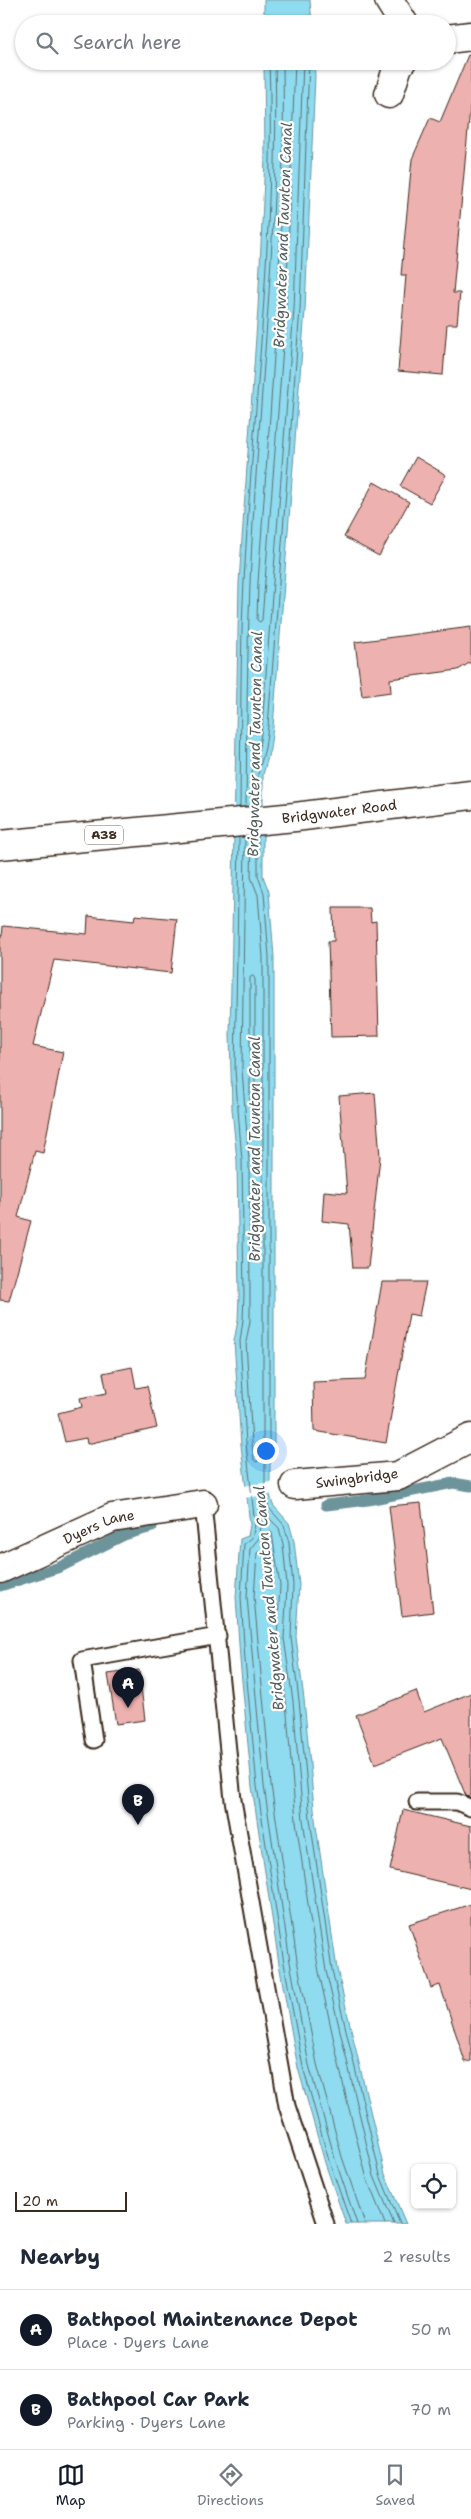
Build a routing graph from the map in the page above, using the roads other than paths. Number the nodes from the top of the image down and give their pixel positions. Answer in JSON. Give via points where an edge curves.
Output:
{"nodes":[{"id":1,"x":388,"y":0,"type":"edge"},
{"id":2,"x":398,"y":15,"type":"edge"},
{"id":3,"x":471,"y":36,"type":"edge"},
{"id":4,"x":456,"y":38,"type":"edge"},
{"id":5,"x":397,"y":70,"type":"edge"},
{"id":6,"x":389,"y":94,"type":"dead end"},
{"id":7,"x":471,"y":795,"type":"edge"},
{"id":8,"x":0,"y":845,"type":"edge"},
{"id":9,"x":471,"y":1438,"type":"edge"},
{"id":10,"x":295,"y":1485,"type":"dead end"},
{"id":11,"x":203,"y":1504,"type":"joint"},
{"id":12,"x":0,"y":1570,"type":"edge"},
{"id":13,"x":218,"y":1636,"type":"junction"},
{"id":14,"x":94,"y":1740,"type":"dead end"},
{"id":15,"x":417,"y":1802,"type":"dead end"},
{"id":16,"x":471,"y":1808,"type":"edge"},
{"id":17,"x":326,"y":2224,"type":"edge"}],
"edges":[{"from":1,"to":2,"type":"street"},
{"from":3,"to":4,"type":"street"},
{"from":5,"to":6,"type":"street"},
{"from":7,"to":8,"type":"street","name":"Bridgwater Road","number":"A38","via":[[295,817]]},
{"from":9,"to":10,"type":"street","name":"Swingbridge","via":[[398,1476]]},
{"from":11,"to":12,"type":"street","name":"Dyers Lane","via":[[112,1518]]},
{"from":11,"to":13,"type":"lane"},
{"from":13,"to":14,"type":"lane","via":[[82,1660]]},
{"from":13,"to":17,"type":"lane","via":[[233,1800],[287,2106]]},
{"from":15,"to":16,"type":"lane","via":[[457,1802]]}]}
